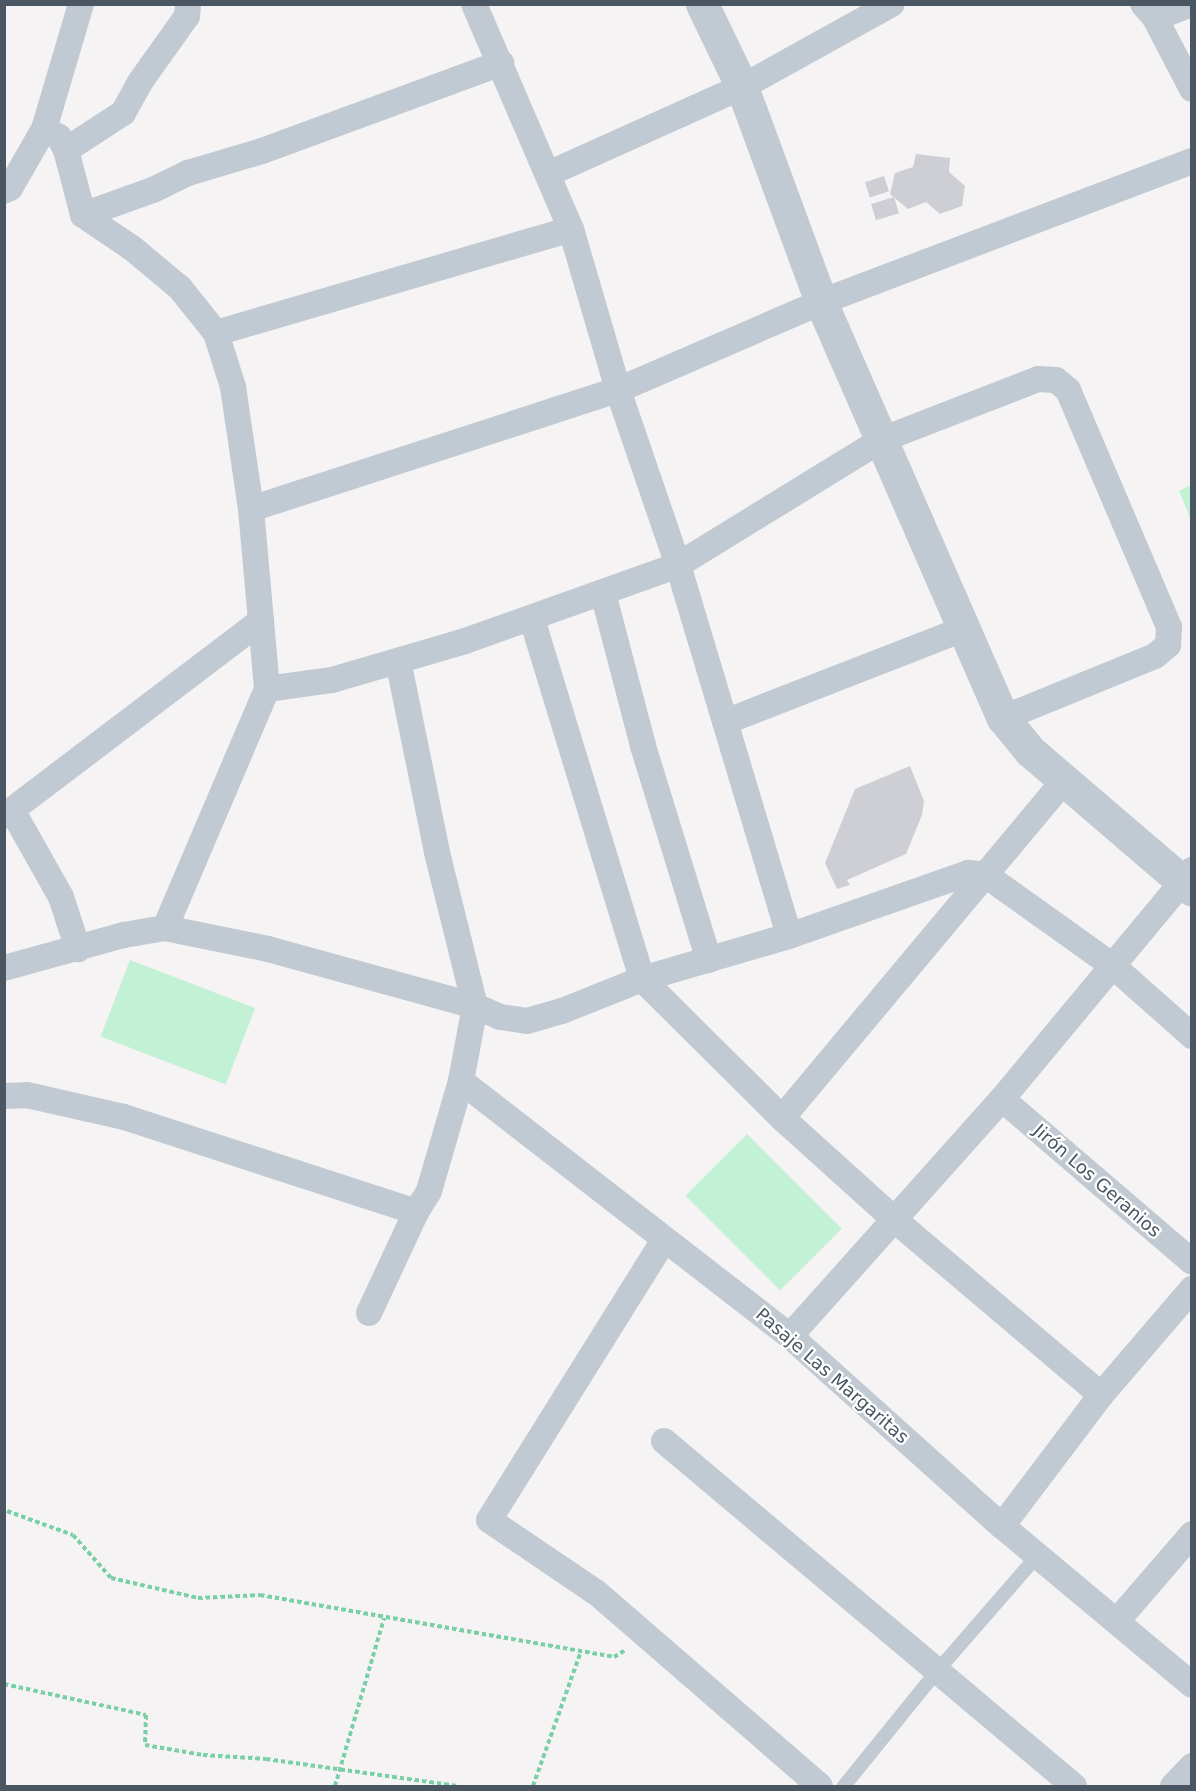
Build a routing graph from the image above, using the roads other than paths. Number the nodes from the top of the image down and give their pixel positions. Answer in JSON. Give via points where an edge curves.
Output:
{"nodes":[{"id":1,"x":81,"y":4,"type":"edge"},
{"id":2,"x":188,"y":4,"type":"edge"},
{"id":3,"x":474,"y":4,"type":"edge"},
{"id":4,"x":702,"y":4,"type":"edge"},
{"id":5,"x":892,"y":4,"type":"edge"},
{"id":6,"x":1191,"y":4,"type":"edge"},
{"id":7,"x":1149,"y":11,"type":"edge"},
{"id":8,"x":501,"y":63,"type":"junction"},
{"id":9,"x":742,"y":87,"type":"junction"},
{"id":10,"x":1191,"y":89,"type":"edge"},
{"id":11,"x":44,"y":129,"type":"junction"},
{"id":12,"x":66,"y":150,"type":"junction"},
{"id":13,"x":1191,"y":161,"type":"edge"},
{"id":14,"x":548,"y":174,"type":"junction"},
{"id":15,"x":4,"y":191,"type":"edge"},
{"id":16,"x":83,"y":215,"type":"junction"},
{"id":17,"x":572,"y":229,"type":"junction"},
{"id":18,"x":821,"y":302,"type":"junction"},
{"id":19,"x":216,"y":333,"type":"junction"},
{"id":20,"x":618,"y":390,"type":"junction"},
{"id":21,"x":881,"y":440,"type":"junction"},
{"id":22,"x":251,"y":509,"type":"junction"},
{"id":23,"x":678,"y":565,"type":"junction"},
{"id":24,"x":603,"y":593,"type":"junction"},
{"id":25,"x":532,"y":619,"type":"junction"},
{"id":26,"x":261,"y":621,"type":"junction"},
{"id":27,"x":963,"y":629,"type":"junction"},
{"id":28,"x":398,"y":661,"type":"junction"},
{"id":29,"x":267,"y":689,"type":"junction"},
{"id":30,"x":1003,"y":718,"type":"junction"},
{"id":31,"x":725,"y":722,"type":"junction"},
{"id":32,"x":1065,"y":780,"type":"junction"},
{"id":33,"x":8,"y":813,"type":"edge"},
{"id":34,"x":984,"y":874,"type":"junction"},
{"id":35,"x":1188,"y":880,"type":"edge"},
{"id":36,"x":165,"y":928,"type":"junction"},
{"id":37,"x":789,"y":936,"type":"junction"},
{"id":38,"x":78,"y":949,"type":"junction"},
{"id":39,"x":709,"y":960,"type":"junction"},
{"id":40,"x":1113,"y":966,"type":"junction"},
{"id":41,"x":4,"y":968,"type":"edge"},
{"id":42,"x":642,"y":979,"type":"junction"},
{"id":43,"x":475,"y":1006,"type":"junction"},
{"id":44,"x":1191,"y":1036,"type":"edge"},
{"id":45,"x":461,"y":1081,"type":"junction"},
{"id":46,"x":4,"y":1096,"type":"edge"},
{"id":47,"x":1002,"y":1099,"type":"junction"},
{"id":48,"x":782,"y":1118,"type":"junction"},
{"id":49,"x":416,"y":1212,"type":"junction"},
{"id":50,"x":896,"y":1221,"type":"junction"},
{"id":51,"x":664,"y":1240,"type":"junction"},
{"id":52,"x":1191,"y":1262,"type":"edge"},
{"id":53,"x":1191,"y":1289,"type":"edge"},
{"id":54,"x":369,"y":1313,"type":"dead end"},
{"id":55,"x":790,"y":1336,"type":"junction"},
{"id":56,"x":1101,"y":1395,"type":"junction"},
{"id":57,"x":664,"y":1441,"type":"dead end"},
{"id":58,"x":1002,"y":1526,"type":"junction"},
{"id":59,"x":1191,"y":1534,"type":"edge"},
{"id":60,"x":1037,"y":1556,"type":"junction"},
{"id":61,"x":1117,"y":1621,"type":"junction"},
{"id":62,"x":938,"y":1670,"type":"junction"},
{"id":63,"x":1191,"y":1685,"type":"edge"},
{"id":64,"x":1191,"y":1766,"type":"edge"},
{"id":65,"x":820,"y":1786,"type":"edge"},
{"id":66,"x":844,"y":1786,"type":"edge"},
{"id":67,"x":1074,"y":1786,"type":"edge"},
{"id":68,"x":1173,"y":1786,"type":"edge"}],
"edges":[{"from":1,"to":11,"type":"street"},
{"from":2,"to":12,"type":"street","via":[[187,16],[123,113]]},
{"from":3,"to":8,"type":"street"},
{"from":4,"to":9,"type":"street"},
{"from":5,"to":9,"type":"street"},
{"from":6,"to":7,"type":"street"},
{"from":7,"to":10,"type":"street"},
{"from":8,"to":14,"type":"street"},
{"from":8,"to":16,"type":"street","via":[[262,151],[188,173]]},
{"from":9,"to":14,"type":"street"},
{"from":9,"to":18,"type":"street"},
{"from":11,"to":12,"type":"street","via":[[59,137]]},
{"from":11,"to":15,"type":"street","via":[[10,188]]},
{"from":12,"to":16,"type":"street"},
{"from":13,"to":18,"type":"street"},
{"from":14,"to":17,"type":"street"},
{"from":16,"to":19,"type":"street","via":[[132,248],[180,288]]},
{"from":17,"to":19,"type":"street"},
{"from":17,"to":20,"type":"street"},
{"from":18,"to":20,"type":"street"},
{"from":18,"to":21,"type":"street"},
{"from":19,"to":22,"type":"street","via":[[233,387]]},
{"from":20,"to":22,"type":"street"},
{"from":20,"to":23,"type":"street"},
{"from":21,"to":23,"type":"street"},
{"from":21,"to":27,"type":"street"},
{"from":21,"to":30,"type":"street","via":[[1038,379],[1056,380],[1068,390],[1169,627],[1168,645],[1155,656]]},
{"from":22,"to":26,"type":"street"},
{"from":23,"to":24,"type":"street"},
{"from":23,"to":31,"type":"street"},
{"from":24,"to":25,"type":"street"},
{"from":24,"to":39,"type":"street","via":[[644,746]]},
{"from":25,"to":28,"type":"street"},
{"from":25,"to":42,"type":"street"},
{"from":26,"to":29,"type":"street"},
{"from":26,"to":33,"type":"street"},
{"from":27,"to":30,"type":"street"},
{"from":27,"to":31,"type":"street"},
{"from":28,"to":29,"type":"street","via":[[332,680]]},
{"from":28,"to":43,"type":"street","via":[[437,852]]},
{"from":29,"to":36,"type":"street"},
{"from":30,"to":32,"type":"street","via":[[1030,751]]},
{"from":31,"to":37,"type":"street"},
{"from":32,"to":34,"type":"street"},
{"from":32,"to":35,"type":"street"},
{"from":33,"to":38,"type":"street","via":[[61,897]]},
{"from":34,"to":37,"type":"street","via":[[951,877]]},
{"from":34,"to":40,"type":"street"},
{"from":34,"to":48,"type":"street"},
{"from":35,"to":40,"type":"street"},
{"from":36,"to":38,"type":"street"},
{"from":36,"to":43,"type":"street","via":[[268,949]]},
{"from":37,"to":39,"type":"street"},
{"from":38,"to":41,"type":"street"},
{"from":39,"to":42,"type":"street"},
{"from":40,"to":44,"type":"street"},
{"from":40,"to":47,"type":"street"},
{"from":42,"to":43,"type":"street","via":[[562,1011],[527,1020],[500,1017]]},
{"from":42,"to":48,"type":"street"},
{"from":43,"to":45,"type":"street"},
{"from":45,"to":49,"type":"street","via":[[429,1191]]},
{"from":45,"to":51,"type":"street","name":"Pasaje Las Margaritas"},
{"from":46,"to":49,"type":"street","via":[[27,1095],[124,1117]]},
{"from":47,"to":50,"type":"street"},
{"from":47,"to":52,"type":"street","name":"Jirón Los Geranios"},
{"from":48,"to":50,"type":"street"},
{"from":49,"to":54,"type":"street"},
{"from":50,"to":55,"type":"street"},
{"from":50,"to":56,"type":"street"},
{"from":51,"to":55,"type":"street","name":"Pasaje Las Margaritas"},
{"from":51,"to":65,"type":"street","via":[[489,1520],[597,1593]]},
{"from":53,"to":56,"type":"street"},
{"from":55,"to":58,"type":"street","name":"Pasaje Las Margaritas"},
{"from":56,"to":58,"type":"street"},
{"from":57,"to":62,"type":"street"},
{"from":58,"to":60,"type":"street","name":"Pasaje Las Margaritas"},
{"from":59,"to":61,"type":"street"},
{"from":60,"to":61,"type":"street","name":"Pasaje Las Margaritas"},
{"from":60,"to":62,"type":"lane"},
{"from":61,"to":63,"type":"street","name":"Pasaje Las Margaritas"},
{"from":62,"to":66,"type":"lane"},
{"from":62,"to":67,"type":"street"},
{"from":64,"to":68,"type":"street"}]}
